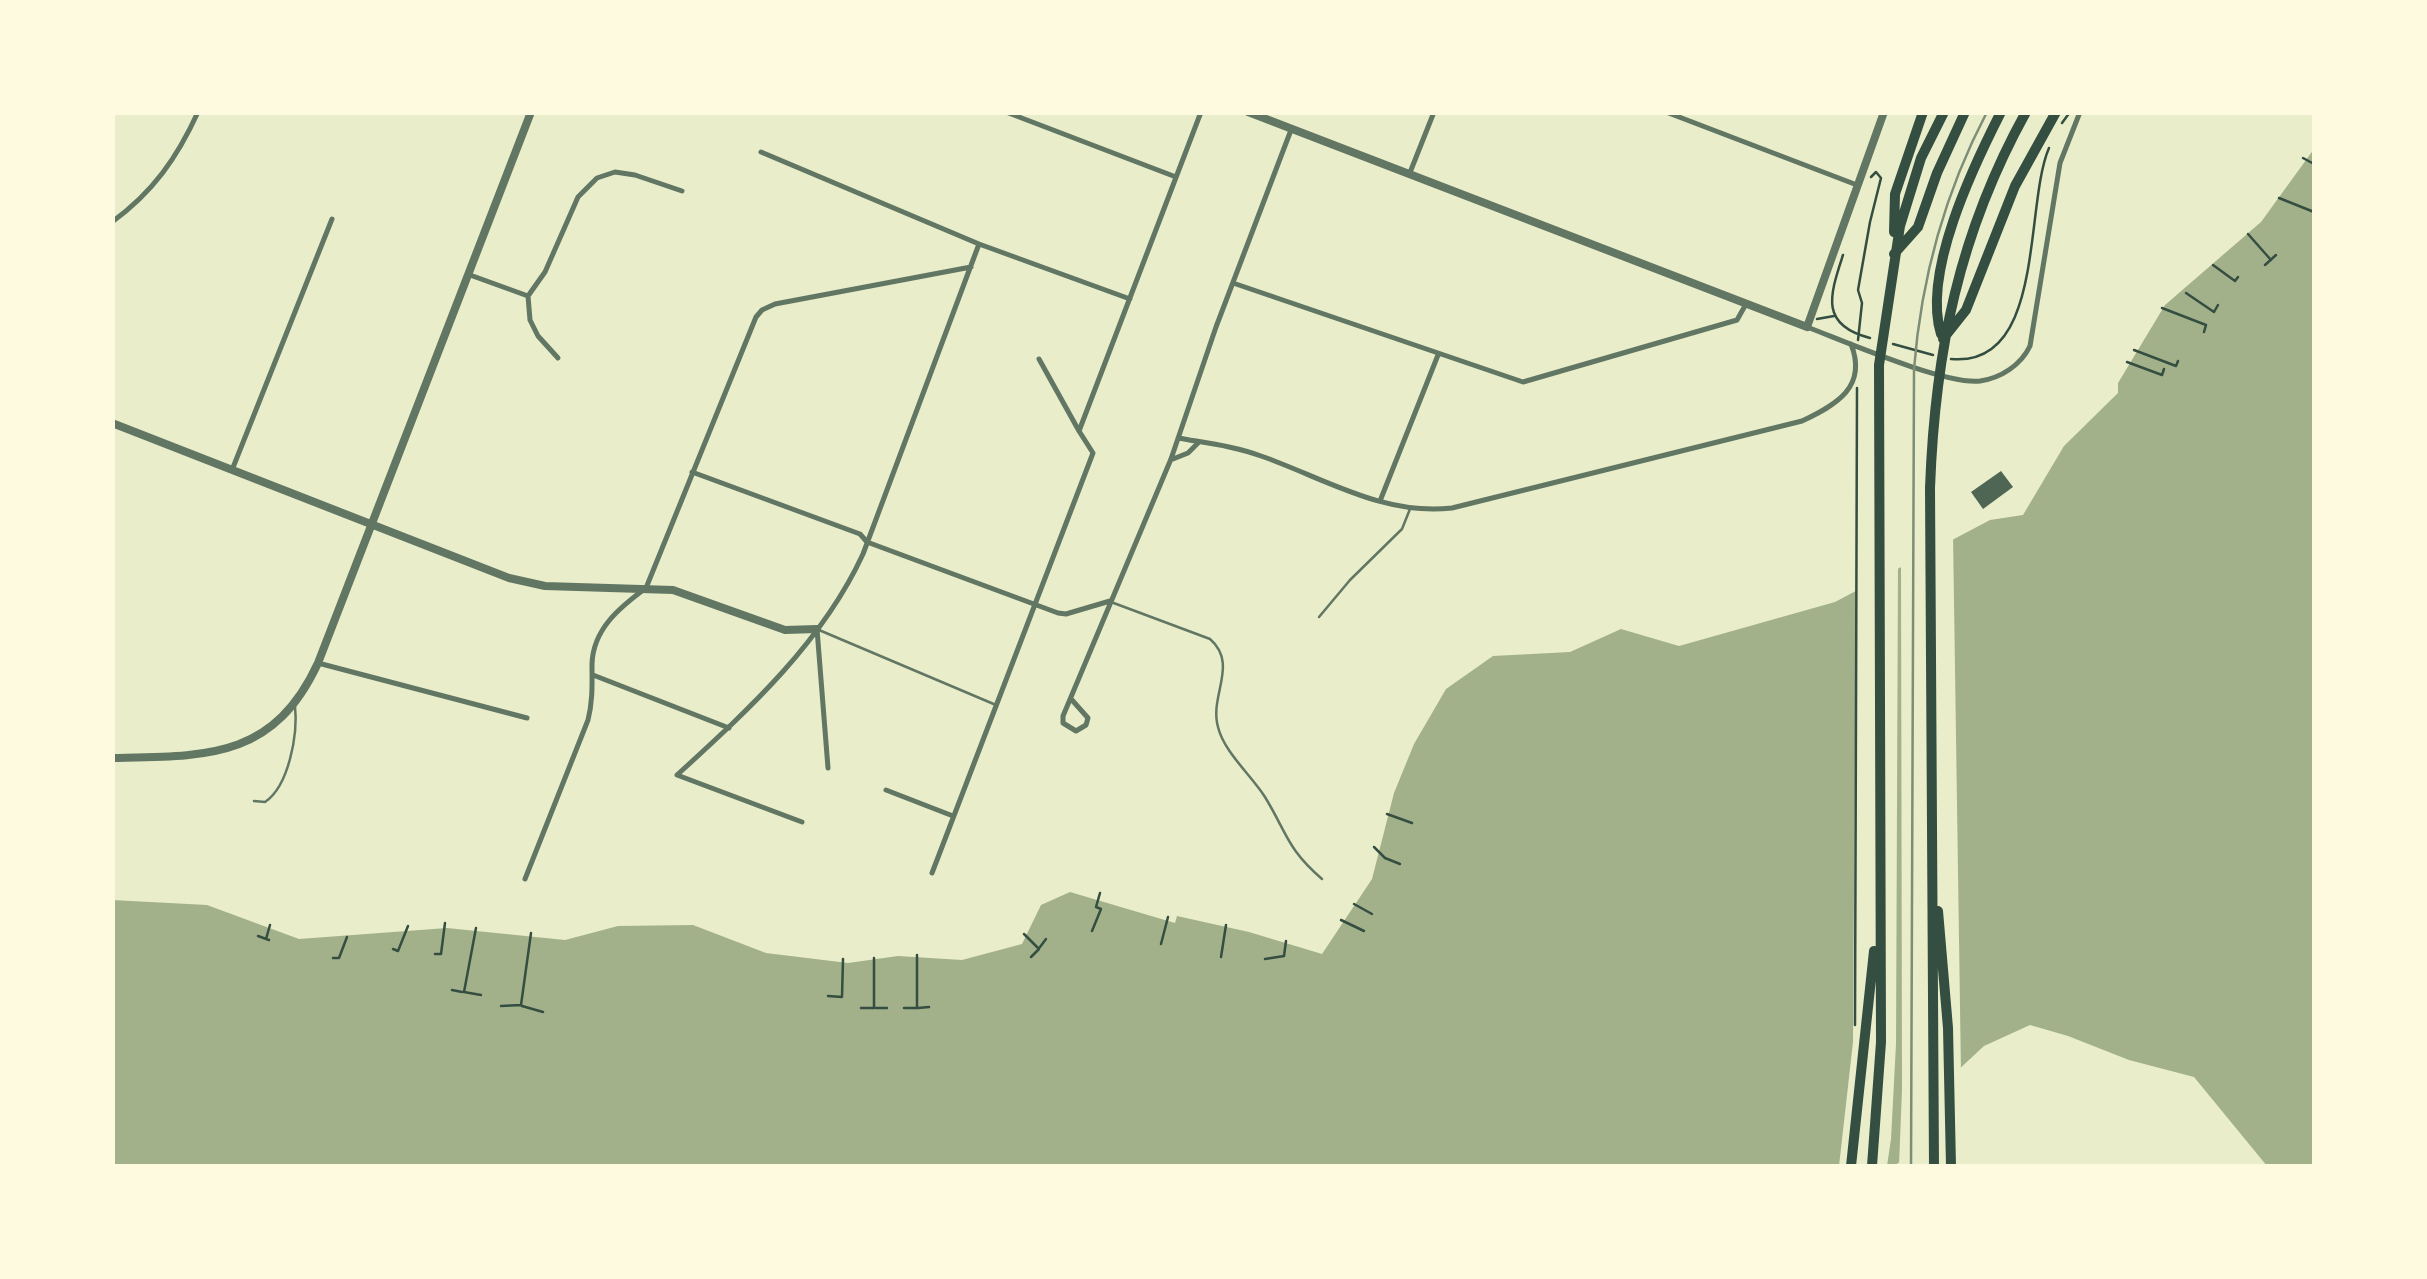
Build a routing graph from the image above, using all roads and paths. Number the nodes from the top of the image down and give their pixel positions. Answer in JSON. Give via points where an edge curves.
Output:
{"nodes":[{"id":1,"x":198,"y":112,"type":"edge"},
{"id":2,"x":531,"y":112,"type":"edge"},
{"id":3,"x":1006,"y":112,"type":"edge"},
{"id":4,"x":1201,"y":112,"type":"edge"},
{"id":5,"x":1248,"y":112,"type":"edge"},
{"id":6,"x":1434,"y":112,"type":"edge"},
{"id":7,"x":1666,"y":112,"type":"edge"},
{"id":8,"x":1884,"y":112,"type":"edge"},
{"id":9,"x":1924,"y":112,"type":"edge"},
{"id":10,"x":1944,"y":112,"type":"edge"},
{"id":11,"x":1965,"y":112,"type":"edge"},
{"id":12,"x":2001,"y":112,"type":"edge"},
{"id":13,"x":2026,"y":112,"type":"edge"},
{"id":14,"x":2056,"y":112,"type":"edge"},
{"id":15,"x":2070,"y":112,"type":"edge"},
{"id":16,"x":2080,"y":112,"type":"edge"},
{"id":17,"x":2062,"y":124,"type":"dead end"},
{"id":18,"x":1291,"y":130,"type":"junction"},
{"id":19,"x":2050,"y":146,"type":"dead end"},
{"id":20,"x":761,"y":152,"type":"dead end"},
{"id":21,"x":2303,"y":158,"type":"dead end"},
{"id":22,"x":2314,"y":164,"type":"edge"},
{"id":23,"x":1409,"y":174,"type":"junction"},
{"id":24,"x":1871,"y":176,"type":"dead end"},
{"id":25,"x":1176,"y":178,"type":"junction"},
{"id":26,"x":1857,"y":184,"type":"junction"},
{"id":27,"x":682,"y":191,"type":"dead end"},
{"id":28,"x":2278,"y":198,"type":"dead end"},
{"id":29,"x":2314,"y":212,"type":"edge"},
{"id":30,"x":332,"y":219,"type":"dead end"},
{"id":31,"x":112,"y":222,"type":"edge"},
{"id":32,"x":2248,"y":234,"type":"dead end"},
{"id":33,"x":979,"y":244,"type":"junction"},
{"id":34,"x":1843,"y":254,"type":"dead end"},
{"id":35,"x":1894,"y":255,"type":"junction"},
{"id":36,"x":2276,"y":255,"type":"dead end"},
{"id":37,"x":2271,"y":260,"type":"junction"},
{"id":38,"x":2213,"y":265,"type":"dead end"},
{"id":39,"x":2265,"y":266,"type":"dead end"},
{"id":40,"x":970,"y":267,"type":"junction"},
{"id":41,"x":467,"y":274,"type":"junction"},
{"id":42,"x":2238,"y":277,"type":"dead end"},
{"id":43,"x":1233,"y":283,"type":"junction"},
{"id":44,"x":2186,"y":293,"type":"dead end"},
{"id":45,"x":528,"y":296,"type":"junction"},
{"id":46,"x":1130,"y":299,"type":"junction"},
{"id":47,"x":1746,"y":304,"type":"junction"},
{"id":48,"x":2218,"y":305,"type":"dead end"},
{"id":49,"x":2162,"y":308,"type":"dead end"},
{"id":50,"x":1835,"y":316,"type":"junction"},
{"id":51,"x":2015,"y":316,"type":"dead end"},
{"id":52,"x":1820,"y":320,"type":"dead end"},
{"id":53,"x":1946,"y":326,"type":"junction"},
{"id":54,"x":1807,"y":327,"type":"junction"},
{"id":55,"x":2204,"y":332,"type":"dead end"},
{"id":56,"x":1858,"y":335,"type":"dead end"},
{"id":57,"x":1854,"y":344,"type":"junction"},
{"id":58,"x":2134,"y":350,"type":"dead end"},
{"id":59,"x":1438,"y":355,"type":"junction"},
{"id":60,"x":558,"y":358,"type":"dead end"},
{"id":61,"x":1038,"y":359,"type":"dead end"},
{"id":62,"x":2178,"y":360,"type":"dead end"},
{"id":63,"x":2127,"y":362,"type":"dead end"},
{"id":64,"x":2164,"y":370,"type":"dead end"},
{"id":65,"x":1857,"y":380,"type":"dead end"},
{"id":66,"x":112,"y":423,"type":"edge"},
{"id":67,"x":1079,"y":431,"type":"junction"},
{"id":68,"x":1178,"y":438,"type":"junction"},
{"id":69,"x":1199,"y":442,"type":"junction"},
{"id":70,"x":1171,"y":459,"type":"junction"},
{"id":71,"x":232,"y":470,"type":"junction"},
{"id":72,"x":692,"y":472,"type":"junction"},
{"id":73,"x":1379,"y":502,"type":"junction"},
{"id":74,"x":1410,"y":509,"type":"junction"},
{"id":75,"x":372,"y":523,"type":"junction"},
{"id":76,"x":867,"y":542,"type":"junction"},
{"id":77,"x":646,"y":588,"type":"junction"},
{"id":78,"x":1110,"y":601,"type":"junction"},
{"id":79,"x":1035,"y":607,"type":"junction"},
{"id":80,"x":1319,"y":617,"type":"dead end"},
{"id":81,"x":818,"y":630,"type":"junction"},
{"id":82,"x":318,"y":663,"type":"junction"},
{"id":83,"x":593,"y":675,"type":"junction"},
{"id":84,"x":1072,"y":700,"type":"junction"},
{"id":85,"x":294,"y":705,"type":"junction"},
{"id":86,"x":997,"y":705,"type":"junction"},
{"id":87,"x":528,"y":718,"type":"dead end"},
{"id":88,"x":729,"y":728,"type":"junction"},
{"id":89,"x":112,"y":758,"type":"edge"},
{"id":90,"x":828,"y":768,"type":"dead end"},
{"id":91,"x":886,"y":790,"type":"dead end"},
{"id":92,"x":254,"y":801,"type":"dead end"},
{"id":93,"x":1387,"y":814,"type":"dead end"},
{"id":94,"x":954,"y":816,"type":"junction"},
{"id":95,"x":802,"y":822,"type":"dead end"},
{"id":96,"x":1412,"y":824,"type":"dead end"},
{"id":97,"x":1931,"y":830,"type":"junction"},
{"id":98,"x":1374,"y":847,"type":"dead end"},
{"id":99,"x":1400,"y":864,"type":"dead end"},
{"id":100,"x":932,"y":873,"type":"dead end"},
{"id":101,"x":1322,"y":879,"type":"dead end"},
{"id":102,"x":525,"y":880,"type":"dead end"},
{"id":103,"x":1100,"y":893,"type":"dead end"},
{"id":104,"x":1878,"y":900,"type":"junction"},
{"id":105,"x":1354,"y":904,"type":"dead end"},
{"id":106,"x":1372,"y":914,"type":"dead end"},
{"id":107,"x":1168,"y":917,"type":"dead end"},
{"id":108,"x":1341,"y":920,"type":"dead end"},
{"id":109,"x":444,"y":923,"type":"dead end"},
{"id":110,"x":270,"y":925,"type":"dead end"},
{"id":111,"x":1226,"y":925,"type":"dead end"},
{"id":112,"x":408,"y":926,"type":"dead end"},
{"id":113,"x":476,"y":928,"type":"dead end"},
{"id":114,"x":1092,"y":932,"type":"dead end"},
{"id":115,"x":1364,"y":932,"type":"dead end"},
{"id":116,"x":531,"y":933,"type":"dead end"},
{"id":117,"x":1024,"y":934,"type":"dead end"},
{"id":118,"x":258,"y":936,"type":"dead end"},
{"id":119,"x":347,"y":937,"type":"dead end"},
{"id":120,"x":1046,"y":939,"type":"dead end"},
{"id":121,"x":1286,"y":941,"type":"dead end"},
{"id":122,"x":1161,"y":944,"type":"dead end"},
{"id":123,"x":1039,"y":948,"type":"junction"},
{"id":124,"x":392,"y":949,"type":"dead end"},
{"id":125,"x":435,"y":954,"type":"dead end"},
{"id":126,"x":917,"y":955,"type":"dead end"},
{"id":127,"x":1031,"y":957,"type":"dead end"},
{"id":128,"x":333,"y":958,"type":"dead end"},
{"id":129,"x":874,"y":958,"type":"dead end"},
{"id":130,"x":1221,"y":958,"type":"dead end"},
{"id":131,"x":1266,"y":958,"type":"dead end"},
{"id":132,"x":844,"y":959,"type":"dead end"},
{"id":133,"x":452,"y":990,"type":"dead end"},
{"id":134,"x":464,"y":992,"type":"junction"},
{"id":135,"x":481,"y":996,"type":"dead end"},
{"id":136,"x":828,"y":996,"type":"dead end"},
{"id":137,"x":501,"y":1006,"type":"dead end"},
{"id":138,"x":521,"y":1006,"type":"junction"},
{"id":139,"x":929,"y":1007,"type":"dead end"},
{"id":140,"x":861,"y":1008,"type":"dead end"},
{"id":141,"x":874,"y":1008,"type":"junction"},
{"id":142,"x":887,"y":1008,"type":"dead end"},
{"id":143,"x":904,"y":1008,"type":"dead end"},
{"id":144,"x":917,"y":1008,"type":"junction"},
{"id":145,"x":542,"y":1012,"type":"dead end"},
{"id":146,"x":1855,"y":1032,"type":"dead end"},
{"id":147,"x":1851,"y":1166,"type":"edge"},
{"id":148,"x":1872,"y":1166,"type":"edge"},
{"id":149,"x":1934,"y":1166,"type":"edge"},
{"id":150,"x":1952,"y":1166,"type":"edge"}],
"edges":[{"from":1,"to":31,"type":"street","via":[[167,171]]},
{"from":2,"to":41,"type":"street"},
{"from":3,"to":25,"type":"street"},
{"from":4,"to":25,"type":"street"},
{"from":5,"to":18,"type":"street"},
{"from":6,"to":23,"type":"street"},
{"from":7,"to":26,"type":"street"},
{"from":8,"to":26,"type":"street"},
{"from":9,"to":35,"type":"highway","via":[[1895,194]]},
{"from":10,"to":35,"type":"highway","via":[[1907,198]]},
{"from":11,"to":35,"type":"highway","via":[[1918,227]]},
{"from":12,"to":53,"type":"highway","via":[[1950,237],[1937,290]]},
{"from":13,"to":53,"type":"highway","via":[[1962,256]]},
{"from":14,"to":53,"type":"highway","via":[[2015,186],[1966,310]]},
{"from":15,"to":17,"type":"path"},
{"from":16,"to":57,"type":"street","via":[[2060,163],[2030,346],[2020,362],[1983,381],[1952,379]]},
{"from":18,"to":23,"type":"street"},
{"from":18,"to":43,"type":"street"},
{"from":19,"to":51,"type":"path"},
{"from":20,"to":33,"type":"street"},
{"from":21,"to":22,"type":"path"},
{"from":23,"to":47,"type":"street"},
{"from":24,"to":57,"type":"path","via":[[1878,172],[1882,178],[1858,290]]},
{"from":25,"to":46,"type":"street"},
{"from":26,"to":54,"type":"street"},
{"from":27,"to":45,"type":"street","via":[[624,172],[597,178],[578,197]]},
{"from":28,"to":29,"type":"path"},
{"from":30,"to":71,"type":"street"},
{"from":32,"to":37,"type":"path"},
{"from":33,"to":40,"type":"street"},
{"from":33,"to":46,"type":"street"},
{"from":34,"to":50,"type":"path","via":[[1831,295]]},
{"from":35,"to":104,"type":"highway","via":[[1879,364]]},
{"from":36,"to":37,"type":"path"},
{"from":37,"to":39,"type":"path"},
{"from":38,"to":42,"type":"path"},
{"from":40,"to":72,"type":"street","via":[[768,306],[756,316]]},
{"from":40,"to":76,"type":"street"},
{"from":41,"to":45,"type":"street"},
{"from":41,"to":75,"type":"street"},
{"from":43,"to":59,"type":"street"},
{"from":43,"to":68,"type":"street"},
{"from":44,"to":48,"type":"path","via":[[2214,312]]},
{"from":45,"to":60,"type":"street","via":[[530,320]]},
{"from":46,"to":67,"type":"street"},
{"from":47,"to":54,"type":"street"},
{"from":47,"to":59,"type":"street","via":[[1737,320],[1522,382]]},
{"from":49,"to":55,"type":"path","via":[[2206,325]]},
{"from":50,"to":52,"type":"path"},
{"from":50,"to":56,"type":"path"},
{"from":53,"to":97,"type":"highway","via":[[1930,488]]},
{"from":54,"to":57,"type":"street"},
{"from":57,"to":74,"type":"street","via":[[1856,376],[1848,389],[1802,421],[1475,503]]},
{"from":58,"to":62,"type":"path","via":[[2176,366]]},
{"from":59,"to":73,"type":"street"},
{"from":61,"to":67,"type":"street"},
{"from":63,"to":64,"type":"path","via":[[2162,375]]},
{"from":65,"to":146,"type":"path"},
{"from":66,"to":71,"type":"street"},
{"from":67,"to":79,"type":"street","via":[[1094,453]]},
{"from":68,"to":69,"type":"street"},
{"from":68,"to":70,"type":"street"},
{"from":69,"to":70,"type":"street"},
{"from":69,"to":73,"type":"street","via":[[1250,452]]},
{"from":70,"to":78,"type":"street"},
{"from":71,"to":75,"type":"street"},
{"from":72,"to":76,"type":"street"},
{"from":72,"to":77,"type":"street"},
{"from":73,"to":74,"type":"street"},
{"from":74,"to":80,"type":"lane","via":[[1402,529]]},
{"from":75,"to":77,"type":"street","via":[[526,582]]},
{"from":75,"to":82,"type":"street"},
{"from":76,"to":79,"type":"street"},
{"from":76,"to":81,"type":"street"},
{"from":77,"to":81,"type":"street","via":[[673,590],[785,630]]},
{"from":77,"to":83,"type":"street","via":[[619,608],[598,637]]},
{"from":78,"to":79,"type":"street","via":[[1066,614]]},
{"from":78,"to":84,"type":"street"},
{"from":78,"to":101,"type":"lane","via":[[1219,648],[1224,667],[1218,730],[1266,798],[1292,850]]},
{"from":79,"to":86,"type":"street"},
{"from":81,"to":86,"type":"lane"},
{"from":81,"to":88,"type":"street"},
{"from":81,"to":90,"type":"street"},
{"from":82,"to":85,"type":"street"},
{"from":82,"to":87,"type":"street"},
{"from":83,"to":88,"type":"street"},
{"from":83,"to":102,"type":"street","via":[[583,736]]},
{"from":84,"to":84,"type":"street","via":[[1063,723],[1076,731],[1088,718]]},
{"from":85,"to":89,"type":"street","via":[[256,736],[216,753]]},
{"from":85,"to":92,"type":"lane","via":[[295,740],[279,784],[268,801]]},
{"from":86,"to":94,"type":"street"},
{"from":88,"to":95,"type":"street","via":[[677,775]]},
{"from":91,"to":94,"type":"street"},
{"from":93,"to":96,"type":"path"},
{"from":94,"to":100,"type":"street"},
{"from":97,"to":149,"type":"highway"},
{"from":97,"to":150,"type":"highway"},
{"from":98,"to":99,"type":"path"},
{"from":103,"to":114,"type":"path"},
{"from":104,"to":147,"type":"highway"},
{"from":104,"to":148,"type":"highway","via":[[1881,1042]]},
{"from":105,"to":106,"type":"path"},
{"from":107,"to":122,"type":"path"},
{"from":108,"to":115,"type":"path"},
{"from":109,"to":125,"type":"path","via":[[441,954]]},
{"from":110,"to":118,"type":"path","via":[[267,939]]},
{"from":111,"to":130,"type":"path"},
{"from":112,"to":124,"type":"path","via":[[398,952]]},
{"from":113,"to":134,"type":"path"},
{"from":116,"to":138,"type":"path"},
{"from":117,"to":123,"type":"path"},
{"from":119,"to":128,"type":"path"},
{"from":120,"to":123,"type":"path"},
{"from":121,"to":131,"type":"path","via":[[1284,956]]},
{"from":123,"to":127,"type":"path"},
{"from":126,"to":144,"type":"path"},
{"from":129,"to":141,"type":"path"},
{"from":132,"to":136,"type":"path","via":[[842,997]]},
{"from":133,"to":134,"type":"path"},
{"from":134,"to":135,"type":"path"},
{"from":137,"to":138,"type":"path"},
{"from":138,"to":145,"type":"path"},
{"from":139,"to":144,"type":"path"},
{"from":140,"to":141,"type":"path"},
{"from":141,"to":142,"type":"path"},
{"from":143,"to":144,"type":"path"}]}
